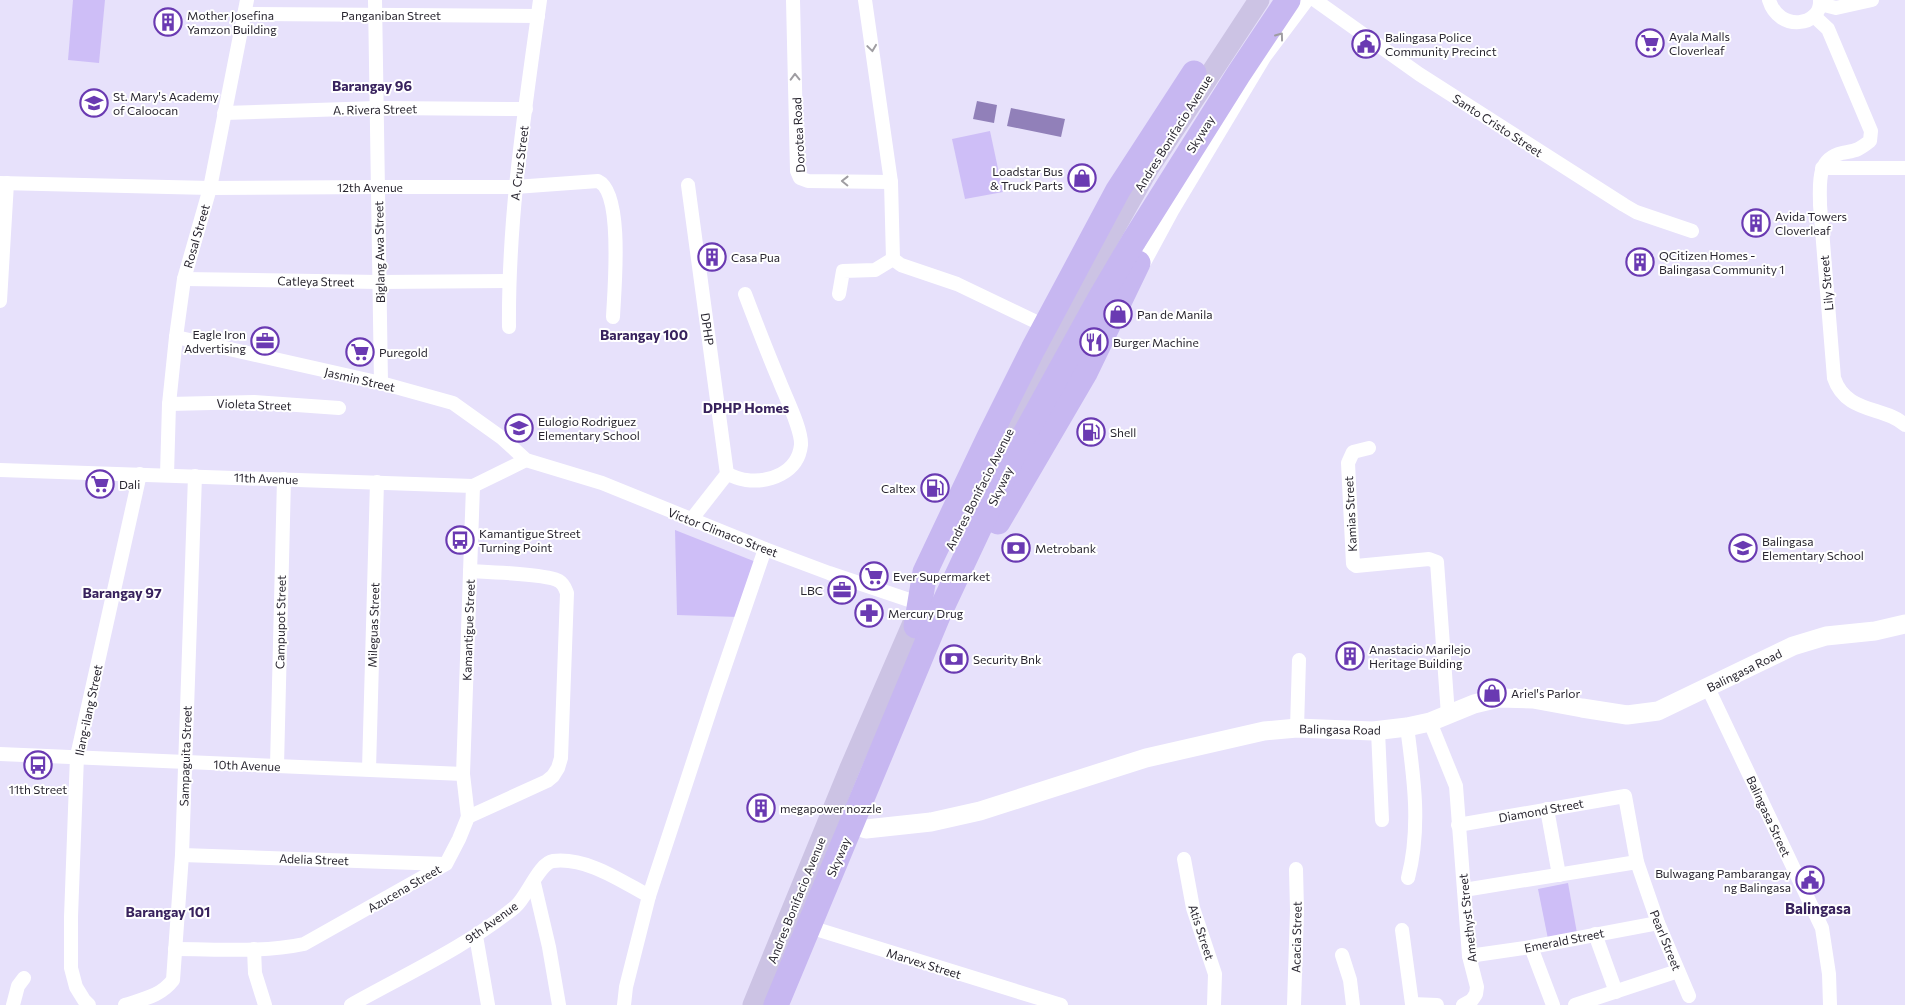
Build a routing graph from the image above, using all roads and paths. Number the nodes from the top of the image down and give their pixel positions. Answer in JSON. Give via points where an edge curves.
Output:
{"nodes":[{"id":1,"x":247,"y":0,"type":"edge"},
{"id":2,"x":375,"y":0,"type":"edge"},
{"id":3,"x":540,"y":0,"type":"edge"},
{"id":4,"x":793,"y":0,"type":"edge"},
{"id":5,"x":865,"y":0,"type":"edge"},
{"id":6,"x":1268,"y":0,"type":"edge"},
{"id":7,"x":1289,"y":0,"type":"edge"},
{"id":8,"x":1307,"y":0,"type":"edge"},
{"id":9,"x":1315,"y":0,"type":"edge"},
{"id":10,"x":1769,"y":0,"type":"edge"},
{"id":11,"x":1872,"y":0,"type":"edge"},
{"id":12,"x":1820,"y":2,"type":"edge"},
{"id":13,"x":1254,"y":8,"type":"edge"},
{"id":14,"x":244,"y":14,"type":"junction"},
{"id":15,"x":375,"y":15,"type":"junction"},
{"id":16,"x":538,"y":16,"type":"junction"},
{"id":17,"x":1814,"y":16,"type":"junction"},
{"id":18,"x":1265,"y":56,"type":"junction"},
{"id":19,"x":1194,"y":73,"type":"junction"},
{"id":20,"x":377,"y":108,"type":"junction"},
{"id":21,"x":526,"y":109,"type":"junction"},
{"id":22,"x":224,"y":113,"type":"junction"},
{"id":23,"x":1185,"y":113,"type":"junction"},
{"id":24,"x":1822,"y":168,"type":"junction"},
{"id":25,"x":1905,"y":168,"type":"edge"},
{"id":26,"x":891,"y":182,"type":"junction"},
{"id":27,"x":3,"y":183,"type":"edge"},
{"id":28,"x":688,"y":185,"type":"dead end"},
{"id":29,"x":378,"y":187,"type":"junction"},
{"id":30,"x":515,"y":187,"type":"junction"},
{"id":31,"x":210,"y":188,"type":"junction"},
{"id":32,"x":1692,"y":232,"type":"dead end"},
{"id":33,"x":893,"y":259,"type":"junction"},
{"id":34,"x":184,"y":279,"type":"junction"},
{"id":35,"x":508,"y":281,"type":"junction"},
{"id":36,"x":379,"y":282,"type":"junction"},
{"id":37,"x":745,"y":294,"type":"dead end"},
{"id":38,"x":840,"y":294,"type":"dead end"},
{"id":39,"x":0,"y":301,"type":"edge"},
{"id":40,"x":613,"y":317,"type":"dead end"},
{"id":41,"x":509,"y":327,"type":"dead end"},
{"id":42,"x":1059,"y":333,"type":"junction"},
{"id":43,"x":176,"y":336,"type":"junction"},
{"id":44,"x":381,"y":383,"type":"junction"},
{"id":45,"x":169,"y":404,"type":"junction"},
{"id":46,"x":338,"y":408,"type":"dead end"},
{"id":47,"x":1905,"y":425,"type":"edge"},
{"id":48,"x":1369,"y":448,"type":"dead end"},
{"id":49,"x":526,"y":460,"type":"junction"},
{"id":50,"x":0,"y":470,"type":"edge"},
{"id":51,"x":140,"y":474,"type":"junction"},
{"id":52,"x":727,"y":474,"type":"junction"},
{"id":53,"x":167,"y":475,"type":"junction"},
{"id":54,"x":195,"y":476,"type":"junction"},
{"id":55,"x":284,"y":479,"type":"junction"},
{"id":56,"x":377,"y":482,"type":"junction"},
{"id":57,"x":474,"y":486,"type":"junction"},
{"id":58,"x":691,"y":520,"type":"junction"},
{"id":59,"x":975,"y":541,"type":"junction"},
{"id":60,"x":765,"y":549,"type":"junction"},
{"id":61,"x":470,"y":571,"type":"junction"},
{"id":62,"x":925,"y":615,"type":"junction"},
{"id":63,"x":1905,"y":624,"type":"edge"},
{"id":64,"x":1299,"y":660,"type":"dead end"},
{"id":65,"x":1708,"y":688,"type":"junction"},
{"id":66,"x":1448,"y":715,"type":"junction"},
{"id":67,"x":1430,"y":722,"type":"junction"},
{"id":68,"x":1406,"y":727,"type":"junction"},
{"id":69,"x":1297,"y":728,"type":"junction"},
{"id":70,"x":1378,"y":731,"type":"junction"},
{"id":71,"x":0,"y":754,"type":"edge"},
{"id":72,"x":77,"y":756,"type":"junction"},
{"id":73,"x":185,"y":763,"type":"junction"},
{"id":74,"x":277,"y":766,"type":"junction"},
{"id":75,"x":369,"y":769,"type":"junction"},
{"id":76,"x":463,"y":774,"type":"junction"},
{"id":77,"x":1625,"y":796,"type":"joint"},
{"id":78,"x":1547,"y":809,"type":"junction"},
{"id":79,"x":468,"y":817,"type":"junction"},
{"id":80,"x":1382,"y":820,"type":"dead end"},
{"id":81,"x":854,"y":825,"type":"junction"},
{"id":82,"x":1458,"y":825,"type":"junction"},
{"id":83,"x":182,"y":855,"type":"junction"},
{"id":84,"x":1184,"y":859,"type":"dead end"},
{"id":85,"x":1637,"y":862,"type":"junction"},
{"id":86,"x":446,"y":864,"type":"junction"},
{"id":87,"x":1296,"y":870,"type":"dead end"},
{"id":88,"x":1559,"y":875,"type":"junction"},
{"id":89,"x":1408,"y":878,"type":"dead end"},
{"id":90,"x":534,"y":883,"type":"junction"},
{"id":91,"x":1464,"y":890,"type":"junction"},
{"id":92,"x":649,"y":896,"type":"junction"},
{"id":93,"x":787,"y":921,"type":"junction"},
{"id":94,"x":1658,"y":923,"type":"junction"},
{"id":95,"x":810,"y":927,"type":"junction"},
{"id":96,"x":1402,"y":930,"type":"dead end"},
{"id":97,"x":1595,"y":934,"type":"junction"},
{"id":98,"x":476,"y":936,"type":"junction"},
{"id":99,"x":1531,"y":947,"type":"junction"},
{"id":100,"x":175,"y":949,"type":"junction"},
{"id":101,"x":254,"y":949,"type":"junction"},
{"id":102,"x":1342,"y":955,"type":"dead end"},
{"id":103,"x":1469,"y":956,"type":"junction"},
{"id":104,"x":1678,"y":972,"type":"junction"},
{"id":105,"x":24,"y":978,"type":"dead end"},
{"id":106,"x":1616,"y":992,"type":"junction"},
{"id":107,"x":1689,"y":996,"type":"dead end"},
{"id":108,"x":13,"y":1005,"type":"edge"},
{"id":109,"x":89,"y":1005,"type":"edge"},
{"id":110,"x":125,"y":1005,"type":"edge"},
{"id":111,"x":265,"y":1005,"type":"edge"},
{"id":112,"x":351,"y":1005,"type":"edge"},
{"id":113,"x":488,"y":1005,"type":"edge"},
{"id":114,"x":559,"y":1005,"type":"edge"},
{"id":115,"x":624,"y":1005,"type":"edge"},
{"id":116,"x":753,"y":1005,"type":"edge"},
{"id":117,"x":758,"y":1005,"type":"edge"},
{"id":118,"x":777,"y":1005,"type":"edge"},
{"id":119,"x":1061,"y":1005,"type":"edge"},
{"id":120,"x":1214,"y":1005,"type":"edge"},
{"id":121,"x":1294,"y":1005,"type":"edge"},
{"id":122,"x":1353,"y":1005,"type":"edge"},
{"id":123,"x":1437,"y":1005,"type":"edge"},
{"id":124,"x":1463,"y":1005,"type":"edge"},
{"id":125,"x":1553,"y":1005,"type":"edge"},
{"id":126,"x":1574,"y":1005,"type":"edge"},
{"id":127,"x":1830,"y":1005,"type":"edge"}],
"edges":[{"from":1,"to":14,"type":"street","name":"Rosal Street"},
{"from":2,"to":15,"type":"street","name":"Biglang Awa Street"},
{"from":3,"to":16,"type":"street","name":"A. Cruz Street"},
{"from":26,"to":4,"type":"street","name":"Dorotea Road","one_way":true,"via":[[808,181],[800,178],[797,171]]},
{"from":5,"to":26,"type":"street","one_way":true},
{"from":6,"to":62,"type":"highway","name":"Skyway","via":[[1186,125],[1085,291],[1004,445]]},
{"from":7,"to":59,"type":"main road","name":"Andres Bonifacio Avenue","via":[[1254,49],[1097,307]]},
{"from":7,"to":62,"type":"highway","name":"Skyway","via":[[1193,145],[1100,298]]},
{"from":18,"to":8,"type":"street","name":"Andres Bonifacio Avenue","one_way":true},
{"from":9,"to":32,"type":"street","name":"Santo Cristo Street","via":[[1419,74],[1624,206]]},
{"from":10,"to":17,"type":"street","via":[[1776,14],[1786,22]]},
{"from":11,"to":12,"type":"street","via":[[1836,8]]},
{"from":12,"to":17,"type":"street"},
{"from":13,"to":19,"type":"main road","via":[[1210,48]]},
{"from":13,"to":23,"type":"main road","name":"Andres Bonifacio Avenue"},
{"from":14,"to":15,"type":"street","name":"Panganiban Street"},
{"from":14,"to":22,"type":"street","name":"Rosal Street"},
{"from":15,"to":16,"type":"street","name":"Panganiban Street"},
{"from":15,"to":20,"type":"street","name":"Biglang Awa Street"},
{"from":16,"to":21,"type":"street","name":"A. Cruz Street"},
{"from":17,"to":24,"type":"street","via":[[1828,30],[1871,132],[1870,141],[1856,152],[1829,159]]},
{"from":18,"to":59,"type":"street","name":"Andres Bonifacio Avenue","via":[[1172,211],[1040,453]]},
{"from":18,"to":62,"type":"highway","via":[[1202,152],[1138,264],[1085,373],[1013,498]]},
{"from":19,"to":23,"type":"main road"},
{"from":19,"to":62,"type":"highway","via":[[1118,190],[1033,349],[926,572]]},
{"from":20,"to":21,"type":"street","name":"A. Rivera Street"},
{"from":20,"to":22,"type":"street","name":"A. Rivera Street"},
{"from":20,"to":29,"type":"street","name":"Biglang Awa Street"},
{"from":21,"to":30,"type":"street","name":"A. Cruz Street"},
{"from":22,"to":31,"type":"street","name":"Rosal Street"},
{"from":23,"to":42,"type":"main road","name":"Andres Bonifacio Avenue","via":[[1148,169]]},
{"from":24,"to":25,"type":"street"},
{"from":24,"to":47,"type":"street","name":"Lily Street","via":[[1820,205],[1836,386],[1847,398]]},
{"from":26,"to":33,"type":"street"},
{"from":27,"to":31,"type":"street","name":"12th Avenue"},
{"from":27,"to":39,"type":"street"},
{"from":28,"to":52,"type":"street","name":"DPHP"},
{"from":29,"to":30,"type":"street","name":"12th Avenue"},
{"from":29,"to":31,"type":"street","name":"12th Avenue"},
{"from":29,"to":36,"type":"street","name":"Biglang Awa Street"},
{"from":30,"to":35,"type":"street","name":"A. Cruz Street"},
{"from":30,"to":40,"type":"street","name":"12th Avenue","via":[[594,181],[604,186],[616,237]]},
{"from":31,"to":34,"type":"street","name":"Rosal Street"},
{"from":33,"to":38,"type":"street","via":[[875,270],[843,271]]},
{"from":33,"to":42,"type":"street","via":[[901,265],[957,284]]},
{"from":34,"to":36,"type":"street","name":"Catleya Street"},
{"from":34,"to":43,"type":"street","name":"Rosal Street"},
{"from":35,"to":36,"type":"street","name":"Catleya Street"},
{"from":35,"to":41,"type":"street","name":"A. Cruz Street"},
{"from":36,"to":44,"type":"street","name":"Biglang Awa Street"},
{"from":37,"to":52,"type":"street","via":[[791,409],[801,444],[790,468],[778,477],[744,480]]},
{"from":42,"to":62,"type":"main road","name":"Andres Bonifacio Avenue"},
{"from":43,"to":44,"type":"street","name":"Jasmin Street"},
{"from":43,"to":45,"type":"street","name":"Rosal Street"},
{"from":44,"to":49,"type":"street","name":"Jasmin Street","via":[[453,403],[502,438]]},
{"from":45,"to":46,"type":"street","name":"Violeta Street","via":[[254,402]]},
{"from":45,"to":53,"type":"street","name":"Rosal Street"},
{"from":48,"to":66,"type":"street","name":"Kamias Street","via":[[1353,452],[1348,463],[1353,564],[1429,559],[1437,562]]},
{"from":49,"to":57,"type":"street","name":"11th Avenue"},
{"from":49,"to":58,"type":"street","name":"Victor Climaco Street","via":[[602,483]]},
{"from":50,"to":51,"type":"street","name":"11th Avenue"},
{"from":51,"to":53,"type":"street","name":"11th Avenue"},
{"from":51,"to":72,"type":"street","name":"Ilang-ilang Street"},
{"from":52,"to":58,"type":"street"},
{"from":53,"to":54,"type":"street","name":"11th Avenue"},
{"from":54,"to":55,"type":"street","name":"11th Avenue"},
{"from":54,"to":73,"type":"street","name":"Sampaguita Street"},
{"from":55,"to":56,"type":"street","name":"11th Avenue"},
{"from":55,"to":74,"type":"street","name":"Campupot Street"},
{"from":56,"to":57,"type":"street","name":"11th Avenue"},
{"from":56,"to":75,"type":"street","name":"Mileguas Street"},
{"from":57,"to":61,"type":"street","name":"Kamantigue Street"},
{"from":58,"to":60,"type":"street","name":"Victor Climaco Street"},
{"from":59,"to":81,"type":"main road","name":"Andres Bonifacio Avenue"},
{"from":60,"to":62,"type":"street","name":"Victor Climaco Street"},
{"from":60,"to":92,"type":"street"},
{"from":61,"to":76,"type":"street","name":"Kamantigue Street"},
{"from":61,"to":79,"type":"street","via":[[555,579],[562,582],[567,593],[558,768],[540,786]]},
{"from":62,"to":93,"type":"main road","name":"Andres Bonifacio Avenue","via":[[850,768]]},
{"from":62,"to":117,"type":"highway","name":"Skyway"},
{"from":62,"to":118,"type":"highway","name":"Skyway"},
{"from":63,"to":65,"type":"street","name":"Balingasa Road","via":[[1826,636],[1793,646]]},
{"from":64,"to":69,"type":"street"},
{"from":65,"to":66,"type":"street","name":"Balingasa Road","via":[[1658,711],[1627,714],[1533,699],[1499,698]]},
{"from":65,"to":127,"type":"street","name":"Balingasa Street","via":[[1822,928]]},
{"from":66,"to":67,"type":"street","name":"Balingasa Road"},
{"from":67,"to":68,"type":"street","name":"Balingasa Road"},
{"from":67,"to":82,"type":"street","name":"Amethyst Street","via":[[1456,786]]},
{"from":68,"to":70,"type":"street","name":"Balingasa Road"},
{"from":68,"to":89,"type":"street","via":[[1416,824],[1414,855]]},
{"from":69,"to":70,"type":"street","name":"Balingasa Road"},
{"from":69,"to":81,"type":"street","name":"Balingasa Road","via":[[1264,731],[1146,758],[980,811],[931,822],[866,829]]},
{"from":70,"to":80,"type":"street"},
{"from":71,"to":72,"type":"street","name":"10th Avenue"},
{"from":72,"to":73,"type":"street","name":"10th Avenue"},
{"from":72,"to":109,"type":"street","name":"Ilang-ilang Street","via":[[71,968],[76,987]]},
{"from":73,"to":74,"type":"street","name":"10th Avenue"},
{"from":73,"to":83,"type":"street","name":"Sampaguita Street"},
{"from":74,"to":75,"type":"street","name":"10th Avenue"},
{"from":75,"to":76,"type":"street","name":"10th Avenue"},
{"from":76,"to":79,"type":"street","name":"Kamantigue Street"},
{"from":77,"to":78,"type":"street","name":"Diamond Street"},
{"from":77,"to":85,"type":"street","name":"Pearl Street"},
{"from":78,"to":82,"type":"street","name":"Diamond Street"},
{"from":78,"to":88,"type":"street"},
{"from":79,"to":86,"type":"street","name":"Azucena Street"},
{"from":81,"to":95,"type":"main road","name":"Andres Bonifacio Avenue"},
{"from":82,"to":91,"type":"street","name":"Amethyst Street"},
{"from":83,"to":86,"type":"street","name":"Adelia Street"},
{"from":83,"to":100,"type":"street","name":"Sampaguita Street"},
{"from":84,"to":120,"type":"street","name":"Atis Street","via":[[1193,908],[1215,974]]},
{"from":85,"to":88,"type":"street"},
{"from":85,"to":94,"type":"street","name":"Pearl Street"},
{"from":86,"to":101,"type":"street","name":"Azucena Street","via":[[304,944]]},
{"from":87,"to":121,"type":"street","name":"Acacia Street"},
{"from":88,"to":91,"type":"street"},
{"from":90,"to":92,"type":"street","name":"9th Avenue","via":[[544,866],[552,861],[575,862]]},
{"from":90,"to":98,"type":"street","name":"9th Avenue","via":[[517,906]]},
{"from":90,"to":114,"type":"street"},
{"from":91,"to":103,"type":"street","name":"Amethyst Street"},
{"from":92,"to":115,"type":"street"},
{"from":93,"to":95,"type":"street","name":"Marvex Street"},
{"from":93,"to":116,"type":"main road","name":"Andres Bonifacio Avenue"},
{"from":94,"to":97,"type":"street","name":"Emerald Street"},
{"from":94,"to":104,"type":"street","name":"Pearl Street"},
{"from":95,"to":118,"type":"main road","name":"Andres Bonifacio Avenue"},
{"from":95,"to":119,"type":"street","name":"Marvex Street"},
{"from":96,"to":123,"type":"street","via":[[1412,1004]]},
{"from":97,"to":99,"type":"street","name":"Emerald Street"},
{"from":97,"to":106,"type":"street"},
{"from":98,"to":112,"type":"street","name":"9th Avenue"},
{"from":98,"to":113,"type":"street"},
{"from":99,"to":103,"type":"street","name":"Emerald Street"},
{"from":99,"to":125,"type":"street"},
{"from":100,"to":101,"type":"street","name":"Azucena Street"},
{"from":100,"to":110,"type":"street","name":"Sampaguita Street","via":[[172,980],[166,989]]},
{"from":101,"to":111,"type":"street","via":[[255,973]]},
{"from":102,"to":122,"type":"street"},
{"from":103,"to":124,"type":"street","name":"Amethyst Street","via":[[1476,994]]},
{"from":104,"to":106,"type":"street"},
{"from":104,"to":107,"type":"street","name":"Pearl Street"},
{"from":105,"to":108,"type":"street","via":[[18,986]]},
{"from":106,"to":126,"type":"street"}]}
